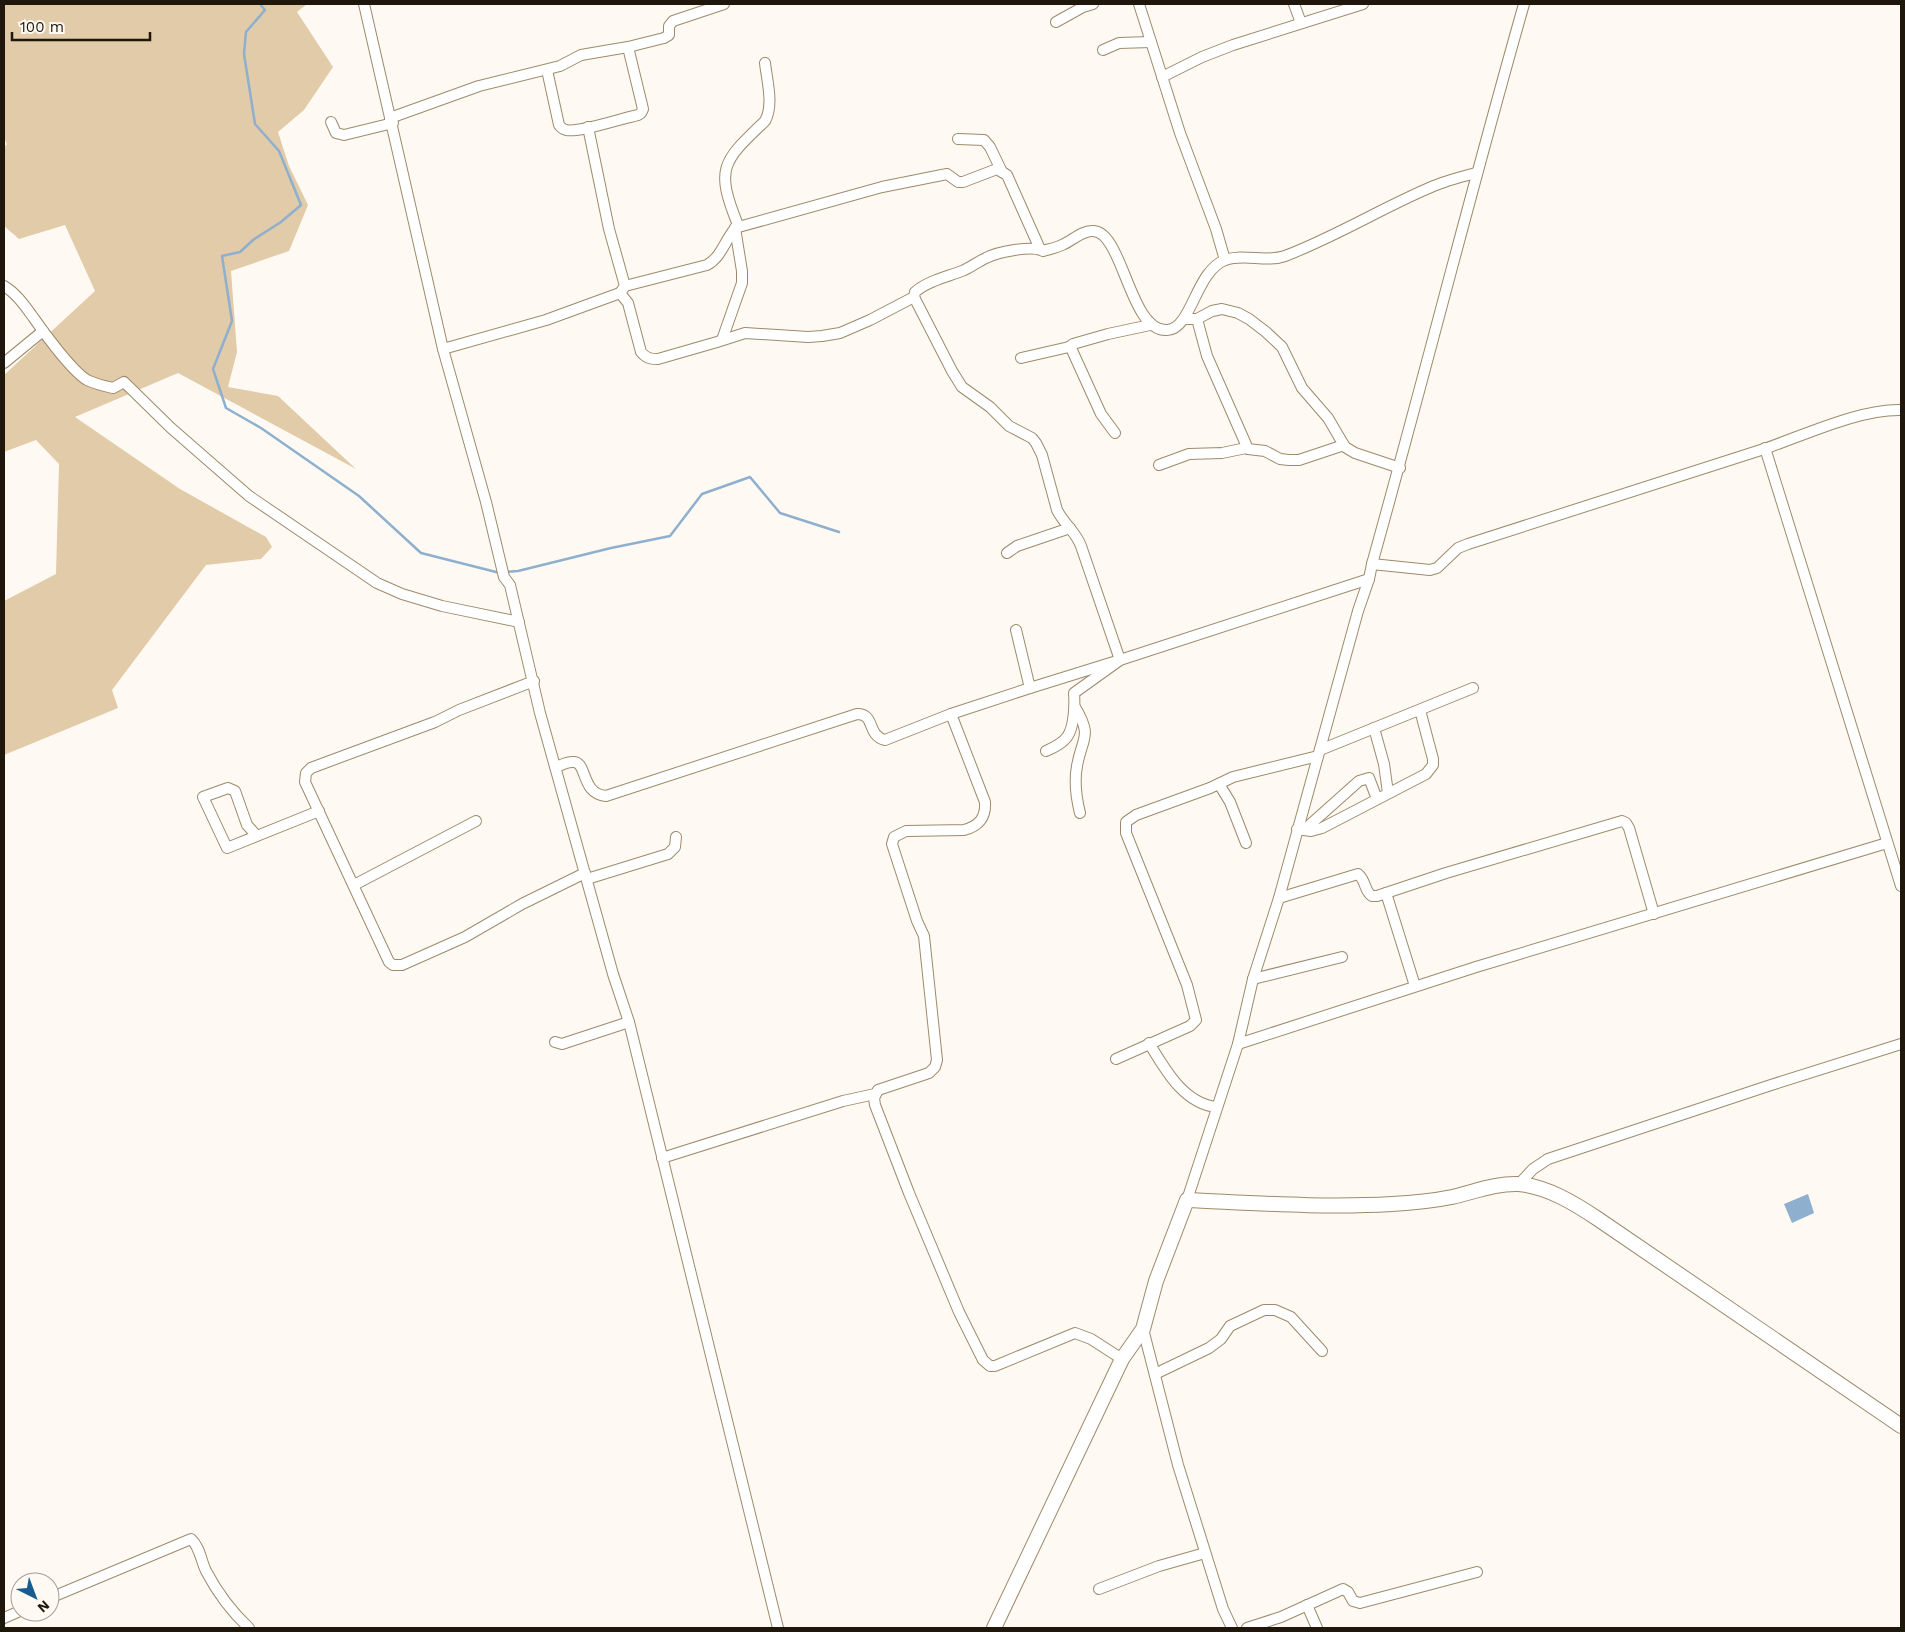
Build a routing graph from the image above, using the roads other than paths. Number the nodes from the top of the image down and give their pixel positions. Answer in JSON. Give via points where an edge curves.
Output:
{"nodes":[{"id":1,"x":364,"y":4,"type":"edge"},
{"id":2,"x":724,"y":4,"type":"edge"},
{"id":3,"x":1093,"y":4,"type":"edge"},
{"id":4,"x":1139,"y":4,"type":"edge"},
{"id":5,"x":1294,"y":4,"type":"edge"},
{"id":6,"x":1363,"y":4,"type":"edge"},
{"id":7,"x":1524,"y":4,"type":"edge"},
{"id":8,"x":1056,"y":22,"type":"dead end"},
{"id":9,"x":1301,"y":23,"type":"junction"},
{"id":10,"x":1151,"y":42,"type":"junction"},
{"id":11,"x":628,"y":46,"type":"junction"},
{"id":12,"x":1103,"y":50,"type":"dead end"},
{"id":13,"x":765,"y":63,"type":"dead end"},
{"id":14,"x":547,"y":70,"type":"junction"},
{"id":15,"x":1162,"y":77,"type":"junction"},
{"id":16,"x":391,"y":121,"type":"junction"},
{"id":17,"x":331,"y":122,"type":"dead end"},
{"id":18,"x":588,"y":127,"type":"junction"},
{"id":19,"x":958,"y":139,"type":"dead end"},
{"id":20,"x":1002,"y":172,"type":"junction"},
{"id":21,"x":1476,"y":173,"type":"junction"},
{"id":22,"x":737,"y":227,"type":"junction"},
{"id":23,"x":1040,"y":249,"type":"junction"},
{"id":24,"x":1225,"y":260,"type":"junction"},
{"id":25,"x":4,"y":286,"type":"edge"},
{"id":26,"x":623,"y":290,"type":"junction"},
{"id":27,"x":914,"y":297,"type":"junction"},
{"id":28,"x":1185,"y":319,"type":"junction"},
{"id":29,"x":1197,"y":319,"type":"junction"},
{"id":30,"x":1150,"y":325,"type":"junction"},
{"id":31,"x":42,"y":330,"type":"junction"},
{"id":32,"x":722,"y":340,"type":"junction"},
{"id":33,"x":1069,"y":347,"type":"junction"},
{"id":34,"x":443,"y":350,"type":"junction"},
{"id":35,"x":1021,"y":358,"type":"dead end"},
{"id":36,"x":4,"y":363,"type":"edge"},
{"id":37,"x":1901,"y":410,"type":"edge"},
{"id":38,"x":1115,"y":433,"type":"dead end"},
{"id":39,"x":1344,"y":444,"type":"junction"},
{"id":40,"x":1246,"y":448,"type":"junction"},
{"id":41,"x":1765,"y":448,"type":"junction"},
{"id":42,"x":1159,"y":464,"type":"dead end"},
{"id":43,"x":1400,"y":468,"type":"junction"},
{"id":44,"x":1070,"y":528,"type":"junction"},
{"id":45,"x":1007,"y":554,"type":"dead end"},
{"id":46,"x":1372,"y":564,"type":"junction"},
{"id":47,"x":1370,"y":579,"type":"junction"},
{"id":48,"x":519,"y":622,"type":"junction"},
{"id":49,"x":1016,"y":630,"type":"dead end"},
{"id":50,"x":1120,"y":660,"type":"junction"},
{"id":51,"x":534,"y":681,"type":"junction"},
{"id":52,"x":1030,"y":688,"type":"junction"},
{"id":53,"x":1473,"y":688,"type":"dead end"},
{"id":54,"x":1075,"y":707,"type":"junction"},
{"id":55,"x":1420,"y":710,"type":"junction"},
{"id":56,"x":951,"y":714,"type":"junction"},
{"id":57,"x":1374,"y":728,"type":"junction"},
{"id":58,"x":1046,"y":751,"type":"dead end"},
{"id":59,"x":1319,"y":753,"type":"junction"},
{"id":60,"x":556,"y":767,"type":"junction"},
{"id":61,"x":1219,"y":784,"type":"junction"},
{"id":62,"x":1388,"y":793,"type":"junction"},
{"id":63,"x":1377,"y":799,"type":"junction"},
{"id":64,"x":319,"y":811,"type":"junction"},
{"id":65,"x":1080,"y":813,"type":"dead end"},
{"id":66,"x":476,"y":821,"type":"dead end"},
{"id":67,"x":1301,"y":830,"type":"junction"},
{"id":68,"x":257,"y":836,"type":"junction"},
{"id":69,"x":676,"y":837,"type":"dead end"},
{"id":70,"x":1246,"y":843,"type":"dead end"},
{"id":71,"x":1887,"y":843,"type":"junction"},
{"id":72,"x":586,"y":876,"type":"junction"},
{"id":73,"x":354,"y":885,"type":"junction"},
{"id":74,"x":1901,"y":886,"type":"edge"},
{"id":75,"x":1386,"y":893,"type":"junction"},
{"id":76,"x":1279,"y":898,"type":"junction"},
{"id":77,"x":1654,"y":914,"type":"junction"},
{"id":78,"x":1342,"y":957,"type":"dead end"},
{"id":79,"x":1253,"y":979,"type":"junction"},
{"id":80,"x":1415,"y":986,"type":"junction"},
{"id":81,"x":629,"y":1022,"type":"junction"},
{"id":82,"x":555,"y":1042,"type":"dead end"},
{"id":83,"x":1149,"y":1043,"type":"junction"},
{"id":84,"x":1238,"y":1044,"type":"junction"},
{"id":85,"x":1901,"y":1044,"type":"edge"},
{"id":86,"x":1116,"y":1059,"type":"dead end"},
{"id":87,"x":875,"y":1094,"type":"junction"},
{"id":88,"x":1216,"y":1107,"type":"junction"},
{"id":89,"x":662,"y":1158,"type":"junction"},
{"id":90,"x":1519,"y":1184,"type":"junction"},
{"id":91,"x":1186,"y":1200,"type":"junction"},
{"id":92,"x":1144,"y":1329,"type":"junction"},
{"id":93,"x":1322,"y":1351,"type":"dead end"},
{"id":94,"x":1122,"y":1359,"type":"junction"},
{"id":95,"x":1155,"y":1374,"type":"junction"},
{"id":96,"x":1901,"y":1426,"type":"edge"},
{"id":97,"x":1205,"y":1553,"type":"junction"},
{"id":98,"x":1477,"y":1572,"type":"dead end"},
{"id":99,"x":1099,"y":1589,"type":"dead end"},
{"id":100,"x":60,"y":1594,"type":"edge"},
{"id":101,"x":1307,"y":1605,"type":"junction"},
{"id":102,"x":249,"y":1628,"type":"edge"},
{"id":103,"x":778,"y":1628,"type":"edge"},
{"id":104,"x":994,"y":1628,"type":"edge"},
{"id":105,"x":1232,"y":1628,"type":"edge"},
{"id":106,"x":1247,"y":1628,"type":"edge"},
{"id":107,"x":1317,"y":1628,"type":"edge"}],
"edges":[{"from":1,"to":16,"type":"street"},
{"from":2,"to":11,"type":"street","via":[[673,21],[669,26],[670,33],[664,38]]},
{"from":3,"to":8,"type":"street"},
{"from":4,"to":10,"type":"street"},
{"from":5,"to":9,"type":"street"},
{"from":6,"to":9,"type":"street"},
{"from":7,"to":21,"type":"street"},
{"from":9,"to":15,"type":"street","via":[[1233,44]]},
{"from":10,"to":12,"type":"street","via":[[1119,43]]},
{"from":10,"to":15,"type":"street"},
{"from":11,"to":14,"type":"street","via":[[581,55]]},
{"from":11,"to":18,"type":"street","via":[[642,111]]},
{"from":13,"to":22,"type":"street","via":[[768,116],[738,147],[726,168],[727,197]]},
{"from":14,"to":16,"type":"street","via":[[479,86]]},
{"from":14,"to":18,"type":"street","via":[[559,125],[565,130]]},
{"from":15,"to":24,"type":"street"},
{"from":16,"to":17,"type":"street","via":[[344,135],[336,133]]},
{"from":16,"to":34,"type":"street"},
{"from":18,"to":26,"type":"street"},
{"from":19,"to":20,"type":"street","via":[[984,140]]},
{"from":20,"to":22,"type":"street","via":[[997,169],[960,182],[947,174],[901,183]]},
{"from":20,"to":23,"type":"street","via":[[1010,182]]},
{"from":21,"to":24,"type":"street","via":[[1430,188],[1284,256]]},
{"from":21,"to":43,"type":"street"},
{"from":22,"to":26,"type":"street","via":[[713,262]]},
{"from":22,"to":32,"type":"street","via":[[742,283]]},
{"from":23,"to":27,"type":"street","via":[[987,257],[920,288]]},
{"from":23,"to":30,"type":"street","via":[[1044,251],[1061,245],[1084,233],[1103,233],[1110,241]]},
{"from":24,"to":28,"type":"street","via":[[1204,279]]},
{"from":25,"to":31,"type":"street","via":[[25,306]]},
{"from":26,"to":32,"type":"street","via":[[641,352],[646,358],[658,360]]},
{"from":26,"to":34,"type":"street","via":[[500,335]]},
{"from":27,"to":32,"type":"street","via":[[840,332],[808,337],[750,332]]},
{"from":27,"to":44,"type":"street","via":[[962,387],[1009,426],[1036,443],[1058,510]]},
{"from":28,"to":29,"type":"street"},
{"from":28,"to":30,"type":"street","via":[[1168,330]]},
{"from":29,"to":39,"type":"street","via":[[1212,311],[1230,310],[1275,339],[1306,395],[1328,418]]},
{"from":29,"to":40,"type":"street","via":[[1205,351]]},
{"from":30,"to":33,"type":"street"},
{"from":31,"to":36,"type":"street"},
{"from":31,"to":48,"type":"street","via":[[82,376],[113,388],[124,382],[249,496],[371,579],[402,594],[442,606]]},
{"from":33,"to":35,"type":"street"},
{"from":33,"to":38,"type":"street","via":[[1101,414]]},
{"from":34,"to":48,"type":"street"},
{"from":37,"to":41,"type":"street","via":[[1868,413]]},
{"from":39,"to":40,"type":"street","via":[[1299,460],[1280,459],[1265,451]]},
{"from":39,"to":43,"type":"street","via":[[1355,453]]},
{"from":40,"to":42,"type":"street","via":[[1222,453],[1188,454]]},
{"from":41,"to":46,"type":"street","via":[[1468,544],[1458,548],[1437,568]]},
{"from":41,"to":71,"type":"street"},
{"from":43,"to":46,"type":"street"},
{"from":44,"to":45,"type":"street","via":[[1017,546]]},
{"from":44,"to":50,"type":"street","via":[[1081,546]]},
{"from":46,"to":47,"type":"street"},
{"from":47,"to":50,"type":"street"},
{"from":47,"to":59,"type":"street","via":[[1358,610]]},
{"from":48,"to":51,"type":"street"},
{"from":49,"to":52,"type":"street"},
{"from":50,"to":52,"type":"street"},
{"from":50,"to":54,"type":"street","via":[[1074,693]]},
{"from":51,"to":60,"type":"street"},
{"from":51,"to":64,"type":"street","via":[[311,768],[306,773],[305,782]]},
{"from":52,"to":56,"type":"street"},
{"from":53,"to":55,"type":"street"},
{"from":54,"to":58,"type":"street","via":[[1068,736]]},
{"from":54,"to":65,"type":"street","via":[[1084,723],[1085,735],[1076,776]]},
{"from":55,"to":57,"type":"street"},
{"from":55,"to":62,"type":"street","via":[[1432,765],[1426,774]]},
{"from":56,"to":60,"type":"street","via":[[885,740],[874,733],[867,717],[857,714],[606,796],[589,787],[576,762]]},
{"from":56,"to":87,"type":"street","via":[[985,802],[983,819],[964,830],[906,831],[894,838],[892,844],[924,936],[937,1060],[929,1072],[885,1087]]},
{"from":57,"to":59,"type":"street"},
{"from":57,"to":62,"type":"street"},
{"from":59,"to":61,"type":"street","via":[[1233,777]]},
{"from":59,"to":67,"type":"street"},
{"from":60,"to":72,"type":"street"},
{"from":61,"to":70,"type":"street","via":[[1230,802]]},
{"from":61,"to":83,"type":"street","via":[[1136,815],[1126,822],[1126,833],[1196,1015],[1190,1026]]},
{"from":62,"to":63,"type":"street"},
{"from":63,"to":67,"type":"street","via":[[1322,828]]},
{"from":63,"to":67,"type":"street","via":[[1372,780],[1365,778]]},
{"from":64,"to":68,"type":"street"},
{"from":64,"to":73,"type":"street"},
{"from":66,"to":73,"type":"street"},
{"from":67,"to":76,"type":"street"},
{"from":68,"to":68,"type":"street","via":[[247,825],[235,791],[228,788],[204,797],[227,848]]},
{"from":69,"to":72,"type":"street","via":[[675,847],[668,854]]},
{"from":71,"to":74,"type":"street"},
{"from":71,"to":77,"type":"street"},
{"from":72,"to":73,"type":"street","via":[[522,904],[465,937],[397,966],[389,962]]},
{"from":72,"to":81,"type":"street"},
{"from":75,"to":76,"type":"street","via":[[1368,894],[1358,874]]},
{"from":75,"to":77,"type":"street","via":[[1622,821],[1629,828]]},
{"from":75,"to":80,"type":"street"},
{"from":76,"to":79,"type":"street"},
{"from":77,"to":80,"type":"street"},
{"from":78,"to":79,"type":"street"},
{"from":79,"to":84,"type":"street"},
{"from":80,"to":84,"type":"street"},
{"from":81,"to":82,"type":"street","via":[[562,1044]]},
{"from":81,"to":89,"type":"street"},
{"from":83,"to":86,"type":"street"},
{"from":83,"to":88,"type":"street","via":[[1180,1087],[1197,1101]]},
{"from":84,"to":88,"type":"street"},
{"from":85,"to":90,"type":"street","via":[[1548,1159],[1532,1169]]},
{"from":87,"to":89,"type":"street","via":[[843,1101]]},
{"from":87,"to":94,"type":"street","via":[[874,1105],[900,1173],[983,1360],[995,1366],[1075,1333]]},
{"from":88,"to":91,"type":"street"},
{"from":89,"to":103,"type":"street"},
{"from":90,"to":91,"type":"street","via":[[1428,1201],[1391,1204]]},
{"from":90,"to":96,"type":"street","via":[[1556,1194],[1577,1205]]},
{"from":91,"to":92,"type":"street","via":[[1156,1280]]},
{"from":92,"to":94,"type":"street"},
{"from":92,"to":95,"type":"street"},
{"from":93,"to":95,"type":"street","via":[[1291,1317],[1275,1310],[1264,1310],[1230,1326],[1209,1348]]},
{"from":94,"to":104,"type":"street"},
{"from":95,"to":97,"type":"street"},
{"from":97,"to":99,"type":"street"},
{"from":97,"to":105,"type":"street"},
{"from":98,"to":101,"type":"street","via":[[1360,1603],[1353,1601],[1343,1589]]},
{"from":100,"to":102,"type":"street","via":[[191,1538],[218,1591]]},
{"from":101,"to":106,"type":"street"},
{"from":101,"to":107,"type":"street"}]}
